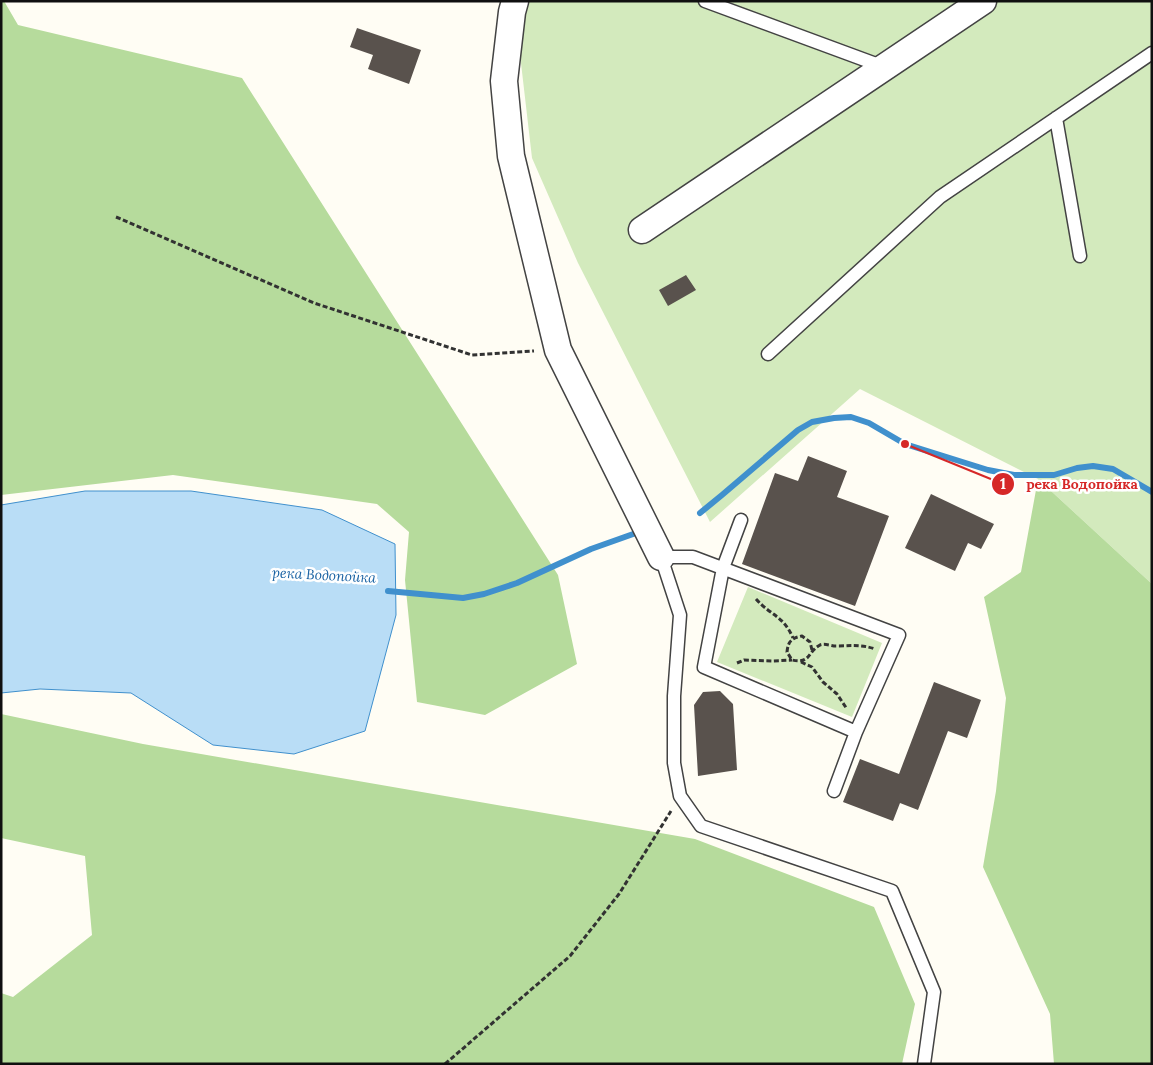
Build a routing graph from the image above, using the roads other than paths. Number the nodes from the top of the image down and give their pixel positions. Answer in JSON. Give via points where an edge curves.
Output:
{"nodes":[{"id":1,"x":515,"y":1,"type":"edge"},
{"id":2,"x":705,"y":1,"type":"edge"},
{"id":3,"x":983,"y":1,"type":"edge"},
{"id":4,"x":1152,"y":53,"type":"edge"},
{"id":5,"x":885,"y":67,"type":"junction"},
{"id":6,"x":1056,"y":118,"type":"junction"},
{"id":7,"x":642,"y":230,"type":"dead end"},
{"id":8,"x":1080,"y":256,"type":"dead end"},
{"id":9,"x":768,"y":354,"type":"dead end"},
{"id":10,"x":741,"y":520,"type":"dead end"},
{"id":11,"x":662,"y":557,"type":"junction"},
{"id":12,"x":722,"y":568,"type":"junction"},
{"id":13,"x":856,"y":732,"type":"junction"},
{"id":14,"x":834,"y":791,"type":"dead end"},
{"id":15,"x":924,"y":1064,"type":"edge"}],
"edges":[{"from":1,"to":11,"type":"street","via":[[504,81],[511,156],[558,350]]},
{"from":2,"to":5,"type":"lane"},
{"from":3,"to":5,"type":"street"},
{"from":4,"to":6,"type":"lane"},
{"from":5,"to":7,"type":"street"},
{"from":6,"to":8,"type":"lane"},
{"from":6,"to":9,"type":"lane","via":[[940,197]]},
{"from":10,"to":12,"type":"lane"},
{"from":11,"to":12,"type":"lane","via":[[693,557]]},
{"from":11,"to":15,"type":"lane","via":[[680,615],[674,696],[674,763],[680,796],[701,826],[892,891],[934,992]]},
{"from":12,"to":13,"type":"lane","via":[[704,667]]},
{"from":12,"to":13,"type":"lane","via":[[899,635]]},
{"from":13,"to":14,"type":"lane"}]}
